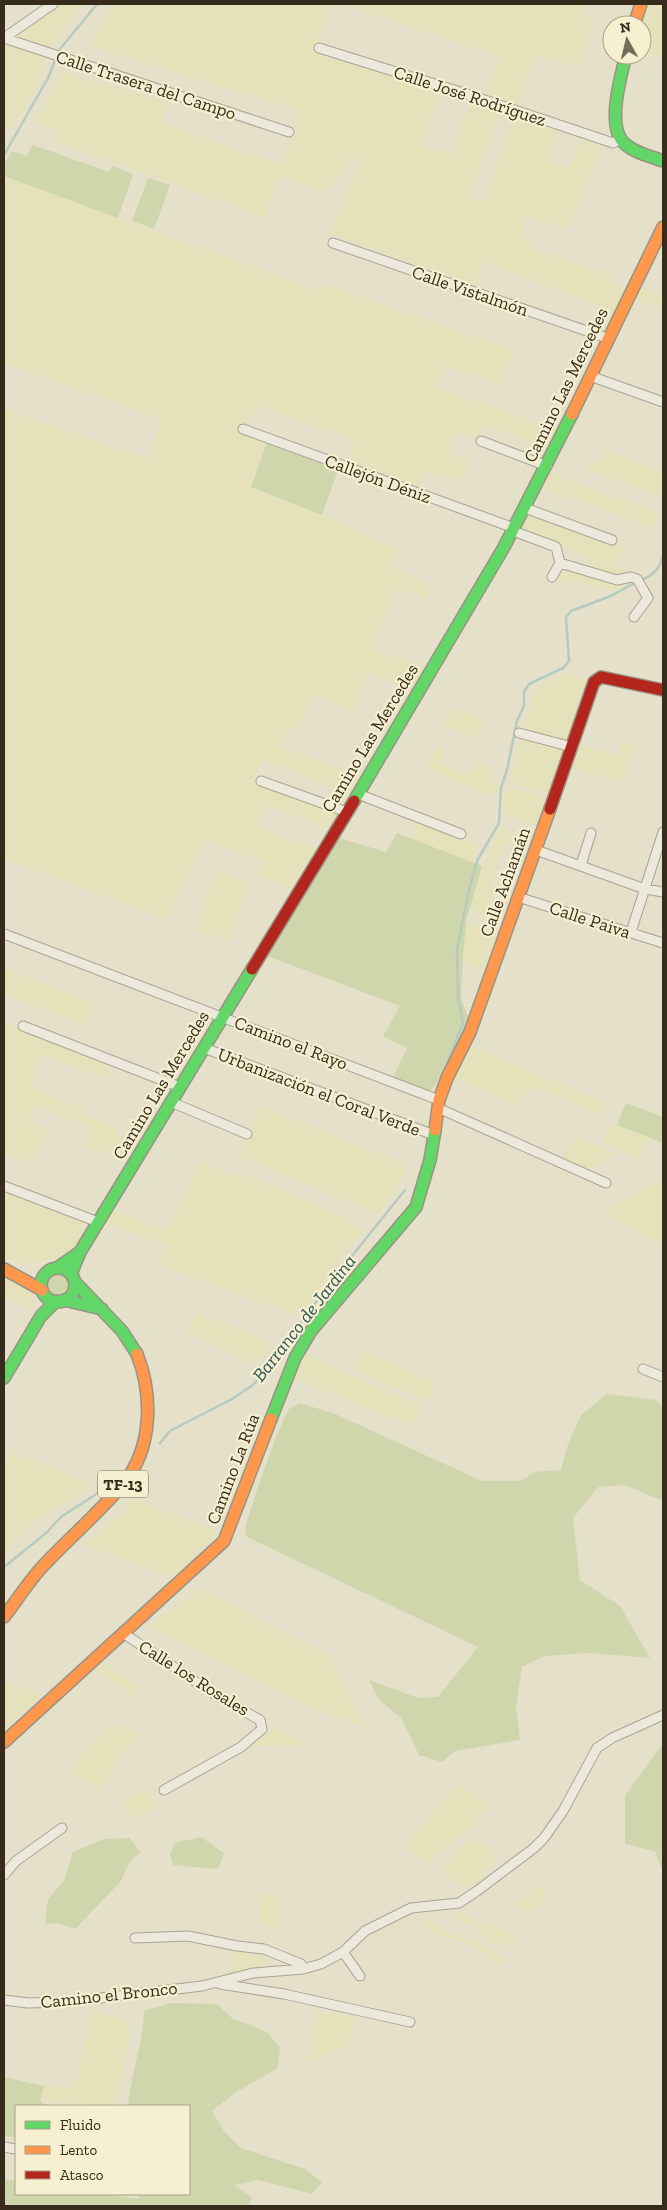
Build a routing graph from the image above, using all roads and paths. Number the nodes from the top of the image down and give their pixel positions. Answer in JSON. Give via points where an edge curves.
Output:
{"nodes":[{"id":1,"x":52,"y":4,"type":"edge"},
{"id":2,"x":4,"y":38,"type":"edge"},
{"id":3,"x":319,"y":48,"type":"dead end"},
{"id":4,"x":624,"y":65,"type":"edge"},
{"id":5,"x":289,"y":132,"type":"dead end"},
{"id":6,"x":620,"y":140,"type":"junction"},
{"id":7,"x":663,"y":161,"type":"edge"},
{"id":8,"x":663,"y":227,"type":"edge"},
{"id":9,"x":333,"y":244,"type":"dead end"},
{"id":10,"x":608,"y":338,"type":"junction"},
{"id":11,"x":590,"y":376,"type":"junction"},
{"id":12,"x":663,"y":402,"type":"edge"},
{"id":13,"x":243,"y":430,"type":"dead end"},
{"id":14,"x":481,"y":441,"type":"dead end"},
{"id":15,"x":547,"y":466,"type":"junction"},
{"id":16,"x":525,"y":508,"type":"junction"},
{"id":17,"x":514,"y":530,"type":"junction"},
{"id":18,"x":612,"y":540,"type":"dead end"},
{"id":19,"x":560,"y":563,"type":"junction"},
{"id":20,"x":552,"y":577,"type":"dead end"},
{"id":21,"x":634,"y":617,"type":"dead end"},
{"id":22,"x":663,"y":690,"type":"edge"},
{"id":23,"x":519,"y":733,"type":"dead end"},
{"id":24,"x":572,"y":747,"type":"junction"},
{"id":25,"x":261,"y":781,"type":"dead end"},
{"id":26,"x":358,"y":794,"type":"junction"},
{"id":27,"x":347,"y":812,"type":"junction"},
{"id":28,"x":663,"y":832,"type":"edge"},
{"id":29,"x":591,"y":833,"type":"dead end"},
{"id":30,"x":462,"y":834,"type":"dead end"},
{"id":31,"x":536,"y":850,"type":"junction"},
{"id":32,"x":581,"y":865,"type":"junction"},
{"id":33,"x":645,"y":889,"type":"junction"},
{"id":34,"x":663,"y":892,"type":"edge"},
{"id":35,"x":518,"y":896,"type":"junction"},
{"id":36,"x":631,"y":932,"type":"junction"},
{"id":37,"x":4,"y":934,"type":"edge"},
{"id":38,"x":663,"y":943,"type":"edge"},
{"id":39,"x":223,"y":1016,"type":"junction"},
{"id":40,"x":23,"y":1026,"type":"dead end"},
{"id":41,"x":204,"y":1048,"type":"junction"},
{"id":42,"x":180,"y":1087,"type":"junction"},
{"id":43,"x":171,"y":1102,"type":"junction"},
{"id":44,"x":438,"y":1104,"type":"junction"},
{"id":45,"x":247,"y":1134,"type":"dead end"},
{"id":46,"x":434,"y":1135,"type":"junction"},
{"id":47,"x":606,"y":1183,"type":"dead end"},
{"id":48,"x":4,"y":1186,"type":"edge"},
{"id":49,"x":98,"y":1222,"type":"junction"},
{"id":50,"x":80,"y":1252,"type":"junction"},
{"id":51,"x":53,"y":1269,"type":"junction"},
{"id":52,"x":9,"y":1271,"type":"edge"},
{"id":53,"x":73,"y":1278,"type":"junction"},
{"id":54,"x":43,"y":1292,"type":"junction"},
{"id":55,"x":60,"y":1301,"type":"junction"},
{"id":56,"x":102,"y":1309,"type":"junction"},
{"id":57,"x":41,"y":1316,"type":"junction"},
{"id":58,"x":643,"y":1369,"type":"dead end"},
{"id":59,"x":663,"y":1377,"type":"edge"},
{"id":60,"x":4,"y":1378,"type":"edge"},
{"id":61,"x":4,"y":1617,"type":"edge"},
{"id":62,"x":123,"y":1633,"type":"junction"},
{"id":63,"x":663,"y":1716,"type":"edge"},
{"id":64,"x":4,"y":1742,"type":"edge"},
{"id":65,"x":164,"y":1790,"type":"dead end"},
{"id":66,"x":62,"y":1828,"type":"dead end"},
{"id":67,"x":4,"y":1875,"type":"edge"},
{"id":68,"x":136,"y":1938,"type":"dead end"},
{"id":69,"x":343,"y":1952,"type":"junction"},
{"id":70,"x":303,"y":1969,"type":"junction"},
{"id":71,"x":360,"y":1976,"type":"dead end"},
{"id":72,"x":214,"y":1983,"type":"junction"},
{"id":73,"x":4,"y":2000,"type":"edge"},
{"id":74,"x":410,"y":2022,"type":"dead end"}],
"edges":[{"from":1,"to":2,"type":"street"},
{"from":2,"to":5,"type":"street","name":"Calle Trasera del Campo"},
{"from":3,"to":6,"type":"street","name":"Calle José Rodríguez","via":[[613,143]]},
{"from":4,"to":6,"type":"main road","via":[[615,127]]},
{"from":6,"to":7,"type":"main road","via":[[635,151]]},
{"from":8,"to":10,"type":"main road","name":"Camino Las Mercedes"},
{"from":9,"to":10,"type":"street","name":"Calle Vistalmón"},
{"from":10,"to":11,"type":"main road","name":"Camino Las Mercedes"},
{"from":11,"to":12,"type":"street"},
{"from":11,"to":15,"type":"main road","name":"Camino Las Mercedes"},
{"from":13,"to":17,"type":"street","name":"Callejón Déniz"},
{"from":14,"to":15,"type":"street"},
{"from":15,"to":16,"type":"main road","name":"Camino Las Mercedes"},
{"from":16,"to":17,"type":"main road","name":"Camino Las Mercedes"},
{"from":16,"to":18,"type":"street"},
{"from":17,"to":19,"type":"street","name":"Callejón Déniz","via":[[556,547]]},
{"from":17,"to":26,"type":"main road","name":"Camino Las Mercedes"},
{"from":19,"to":20,"type":"street"},
{"from":19,"to":21,"type":"street","via":[[617,580],[631,577],[638,582],[648,598]]},
{"from":22,"to":24,"type":"main road","name":"Calle Achamán","via":[[602,677],[594,682]]},
{"from":23,"to":24,"type":"street"},
{"from":24,"to":31,"type":"main road","name":"Calle Achamán"},
{"from":25,"to":27,"type":"street"},
{"from":26,"to":27,"type":"main road","name":"Camino Las Mercedes"},
{"from":26,"to":30,"type":"street"},
{"from":27,"to":39,"type":"main road","name":"Camino Las Mercedes"},
{"from":28,"to":33,"type":"street"},
{"from":29,"to":32,"type":"street"},
{"from":31,"to":32,"type":"street"},
{"from":31,"to":35,"type":"main road","name":"Calle Achamán"},
{"from":32,"to":33,"type":"street"},
{"from":33,"to":34,"type":"street"},
{"from":33,"to":36,"type":"street"},
{"from":35,"to":36,"type":"street","name":"Calle Paiva"},
{"from":35,"to":44,"type":"main road","name":"Calle Achamán","via":[[470,1032]]},
{"from":36,"to":38,"type":"street","name":"Calle Paiva"},
{"from":37,"to":39,"type":"street","name":"Camino el Rayo"},
{"from":39,"to":41,"type":"main road","name":"Camino Las Mercedes"},
{"from":39,"to":44,"type":"street","name":"Camino el Rayo"},
{"from":40,"to":42,"type":"street"},
{"from":41,"to":42,"type":"main road","name":"Camino Las Mercedes"},
{"from":41,"to":46,"type":"street","name":"Urbanización el Coral Verde"},
{"from":42,"to":43,"type":"main road","name":"Camino Las Mercedes"},
{"from":43,"to":45,"type":"street"},
{"from":43,"to":49,"type":"main road","name":"Camino Las Mercedes"},
{"from":44,"to":46,"type":"main road","name":"Camino La Rúa"},
{"from":44,"to":47,"type":"street","name":"Camino el Rayo"},
{"from":46,"to":62,"type":"main road","name":"Camino La Rúa","via":[[416,1207],[311,1331],[295,1358],[224,1541]]},
{"from":48,"to":49,"type":"street"},
{"from":49,"to":50,"type":"main road","name":"Camino Las Mercedes"},
{"from":50,"to":51,"type":"main road","name":"Camino Las Mercedes"},
{"from":50,"to":53,"type":"main road","name":"Camino Las Mercedes"},
{"from":51,"to":52,"type":"main road","number":"TF-13"},
{"from":51,"to":53,"type":"main road","number":"TF-13","via":[[67,1270]]},
{"from":51,"to":54,"type":"main road","via":[[42,1278]]},
{"from":52,"to":54,"type":"main road","number":"TF-13"},
{"from":53,"to":55,"type":"main road","via":[[73,1293]]},
{"from":53,"to":56,"type":"main road","number":"TF-13"},
{"from":54,"to":55,"type":"main road","number":"TF-13"},
{"from":54,"to":57,"type":"main road"},
{"from":55,"to":56,"type":"main road","number":"TF-13"},
{"from":55,"to":57,"type":"main road"},
{"from":56,"to":61,"type":"main road","number":"TF-13","via":[[126,1336],[145,1374],[149,1420],[144,1444],[124,1483],[42,1567]]},
{"from":57,"to":60,"type":"main road"},
{"from":58,"to":59,"type":"street"},
{"from":62,"to":64,"type":"main road","name":"Camino La Rúa"},
{"from":62,"to":65,"type":"street","name":"Calle los Rosales","via":[[214,1694],[260,1720],[262,1729],[241,1747]]},
{"from":63,"to":69,"type":"street","via":[[597,1748],[563,1811],[544,1838],[477,1891],[459,1903],[411,1908],[365,1931]]},
{"from":66,"to":67,"type":"street","via":[[16,1861]]},
{"from":68,"to":70,"type":"street","via":[[188,1936],[264,1949],[300,1964]]},
{"from":69,"to":70,"type":"street"},
{"from":69,"to":71,"type":"street"},
{"from":70,"to":72,"type":"street","via":[[253,1973]]},
{"from":72,"to":73,"type":"street","name":"Camino el Bronco","via":[[67,2002]]},
{"from":72,"to":74,"type":"street","via":[[284,1994]]}]}
